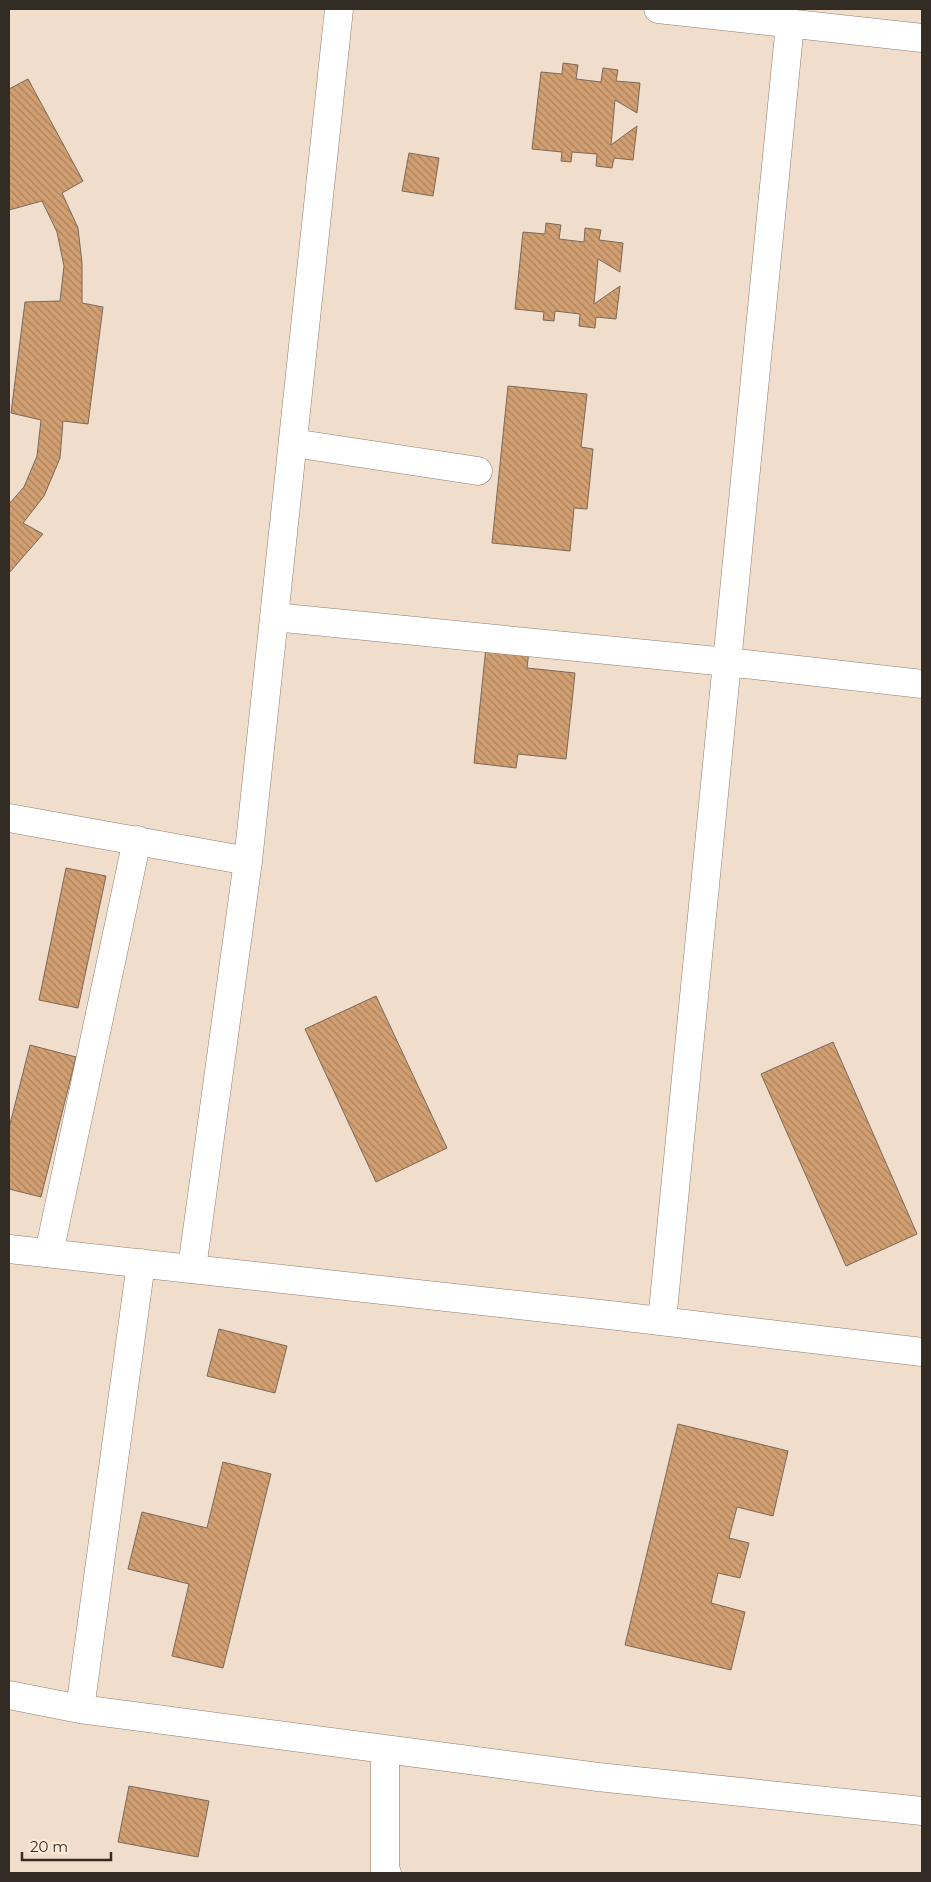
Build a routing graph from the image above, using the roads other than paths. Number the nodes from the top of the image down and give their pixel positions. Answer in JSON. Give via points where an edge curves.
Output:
{"nodes":[{"id":1,"x":339,"y":9,"type":"edge"},
{"id":2,"x":658,"y":9,"type":"edge"},
{"id":3,"x":790,"y":24,"type":"junction"},
{"id":4,"x":922,"y":38,"type":"edge"},
{"id":5,"x":293,"y":443,"type":"junction"},
{"id":6,"x":478,"y":471,"type":"dead end"},
{"id":7,"x":274,"y":617,"type":"junction"},
{"id":8,"x":728,"y":662,"type":"junction"},
{"id":9,"x":922,"y":684,"type":"edge"},
{"id":10,"x":9,"y":818,"type":"edge"},
{"id":11,"x":137,"y":840,"type":"junction"},
{"id":12,"x":248,"y":861,"type":"junction"},
{"id":13,"x":9,"y":1249,"type":"edge"},
{"id":14,"x":50,"y":1253,"type":"junction"},
{"id":15,"x":141,"y":1263,"type":"junction"},
{"id":16,"x":192,"y":1268,"type":"junction"},
{"id":17,"x":662,"y":1321,"type":"junction"},
{"id":18,"x":922,"y":1352,"type":"edge"},
{"id":19,"x":9,"y":1695,"type":"edge"},
{"id":20,"x":80,"y":1709,"type":"junction"},
{"id":21,"x":385,"y":1749,"type":"junction"},
{"id":22,"x":922,"y":1810,"type":"edge"},
{"id":23,"x":387,"y":1873,"type":"edge"}],
"edges":[{"from":1,"to":5,"type":"street"},
{"from":2,"to":3,"type":"street"},
{"from":3,"to":4,"type":"street"},
{"from":3,"to":8,"type":"street"},
{"from":5,"to":6,"type":"street"},
{"from":5,"to":7,"type":"street"},
{"from":7,"to":8,"type":"street"},
{"from":7,"to":12,"type":"street"},
{"from":8,"to":9,"type":"street"},
{"from":8,"to":17,"type":"street"},
{"from":10,"to":11,"type":"street"},
{"from":11,"to":12,"type":"street"},
{"from":11,"to":14,"type":"street"},
{"from":12,"to":16,"type":"street"},
{"from":13,"to":14,"type":"street"},
{"from":14,"to":15,"type":"street"},
{"from":15,"to":16,"type":"street"},
{"from":15,"to":20,"type":"street"},
{"from":16,"to":17,"type":"street"},
{"from":17,"to":18,"type":"street"},
{"from":19,"to":20,"type":"street"},
{"from":20,"to":21,"type":"street"},
{"from":21,"to":22,"type":"street","via":[[598,1777]]},
{"from":21,"to":23,"type":"street"}]}
